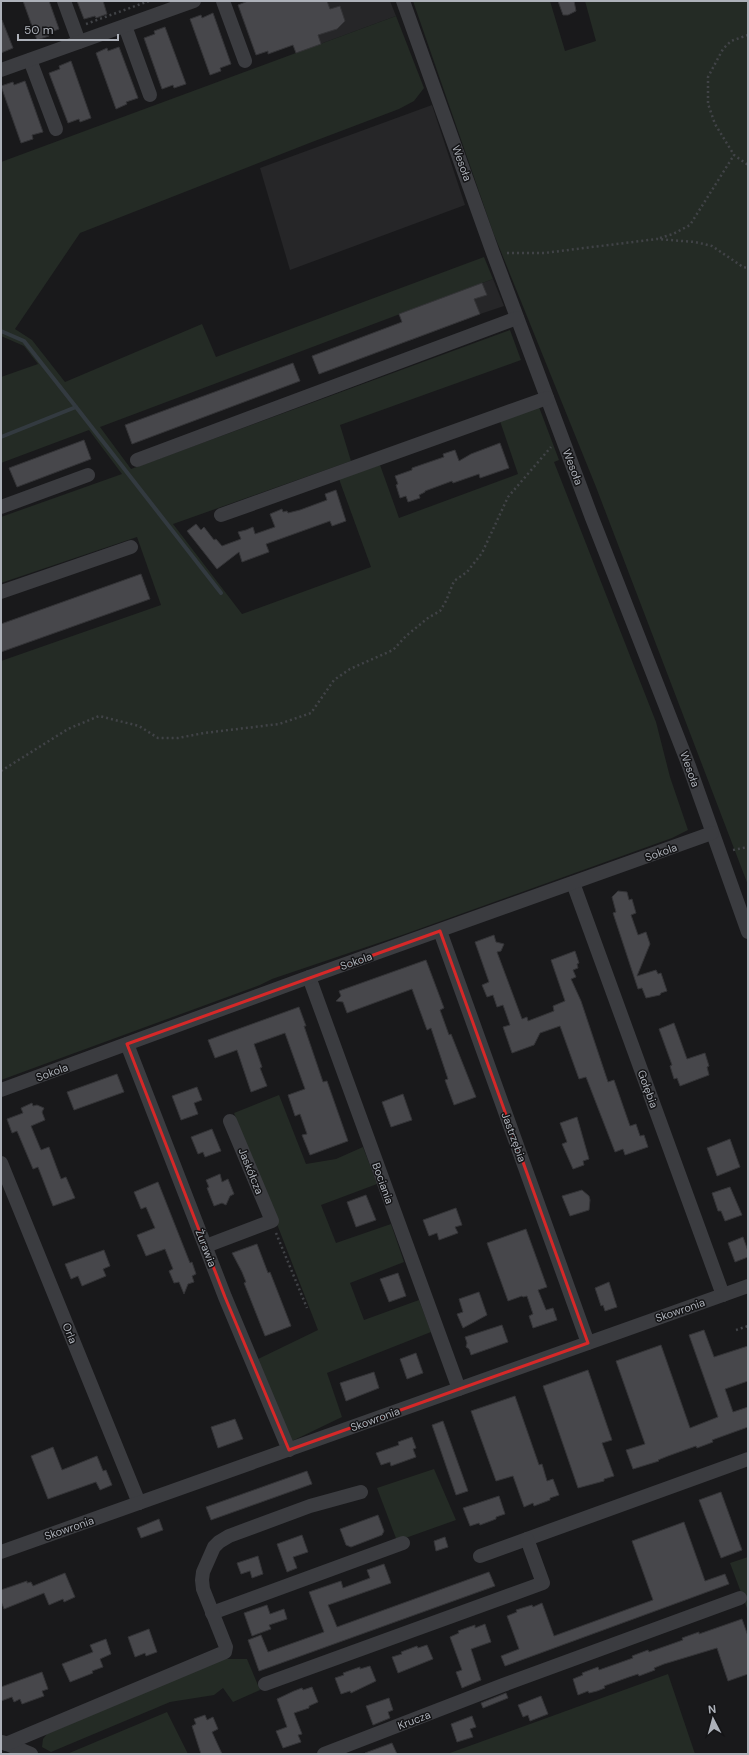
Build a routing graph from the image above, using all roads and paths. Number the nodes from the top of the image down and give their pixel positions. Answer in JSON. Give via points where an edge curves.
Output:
{"nodes":[{"id":1,"x":64,"y":1,"type":"edge"},
{"id":2,"x":194,"y":1,"type":"edge"},
{"id":3,"x":223,"y":1,"type":"edge"},
{"id":4,"x":403,"y":1,"type":"edge"},
{"id":5,"x":170,"y":5,"type":"edge"},
{"id":6,"x":125,"y":26,"type":"junction"},
{"id":7,"x":748,"y":35,"type":"edge"},
{"id":8,"x":79,"y":42,"type":"junction"},
{"id":9,"x":30,"y":60,"type":"junction"},
{"id":10,"x":245,"y":61,"type":"dead end"},
{"id":11,"x":1,"y":70,"type":"edge"},
{"id":12,"x":150,"y":95,"type":"dead end"},
{"id":13,"x":56,"y":129,"type":"dead end"},
{"id":14,"x":734,"y":155,"type":"junction"},
{"id":15,"x":748,"y":165,"type":"edge"},
{"id":16,"x":656,"y":239,"type":"junction"},
{"id":17,"x":493,"y":253,"type":"junction"},
{"id":18,"x":748,"y":268,"type":"edge"},
{"id":19,"x":517,"y":318,"type":"junction"},
{"id":20,"x":547,"y":398,"type":"junction"},
{"id":21,"x":561,"y":436,"type":"junction"},
{"id":22,"x":137,"y":460,"type":"dead end"},
{"id":23,"x":88,"y":475,"type":"dead end"},
{"id":24,"x":1,"y":507,"type":"edge"},
{"id":25,"x":221,"y":515,"type":"dead end"},
{"id":26,"x":131,"y":547,"type":"dead end"},
{"id":27,"x":1,"y":592,"type":"edge"},
{"id":28,"x":1,"y":771,"type":"edge"},
{"id":29,"x":712,"y":833,"type":"junction"},
{"id":30,"x":573,"y":883,"type":"junction"},
{"id":31,"x":440,"y":931,"type":"junction"},
{"id":32,"x":748,"y":932,"type":"edge"},
{"id":33,"x":309,"y":977,"type":"junction"},
{"id":34,"x":127,"y":1044,"type":"junction"},
{"id":35,"x":1,"y":1090,"type":"edge"},
{"id":36,"x":230,"y":1121,"type":"dead end"},
{"id":37,"x":1,"y":1163,"type":"edge"},
{"id":38,"x":272,"y":1221,"type":"junction"},
{"id":39,"x":206,"y":1246,"type":"junction"},
{"id":40,"x":748,"y":1286,"type":"edge"},
{"id":41,"x":723,"y":1295,"type":"junction"},
{"id":42,"x":307,"y":1308,"type":"dead end"},
{"id":43,"x":748,"y":1326,"type":"edge"},
{"id":44,"x":736,"y":1330,"type":"dead end"},
{"id":45,"x":588,"y":1343,"type":"junction"},
{"id":46,"x":459,"y":1389,"type":"junction"},
{"id":47,"x":289,"y":1450,"type":"junction"},
{"id":48,"x":748,"y":1459,"type":"edge"},
{"id":49,"x":362,"y":1492,"type":"dead end"},
{"id":50,"x":139,"y":1503,"type":"junction"},
{"id":51,"x":527,"y":1539,"type":"junction"},
{"id":52,"x":403,"y":1543,"type":"dead end"},
{"id":53,"x":1,"y":1552,"type":"edge"},
{"id":54,"x":480,"y":1556,"type":"dead end"},
{"id":55,"x":740,"y":1598,"type":"dead end"},
{"id":56,"x":212,"y":1613,"type":"junction"},
{"id":57,"x":265,"y":1684,"type":"dead end"},
{"id":58,"x":4,"y":1743,"type":"edge"},
{"id":59,"x":31,"y":1754,"type":"edge"},
{"id":60,"x":324,"y":1754,"type":"edge"}],
"edges":[{"from":1,"to":8,"type":"street"},
{"from":2,"to":5,"type":"street"},
{"from":3,"to":10,"type":"street"},
{"from":4,"to":17,"type":"street","name":"Wesoła"},
{"from":5,"to":6,"type":"street"},
{"from":6,"to":8,"type":"street"},
{"from":6,"to":12,"type":"street"},
{"from":7,"to":14,"type":"path","via":[[731,42],[723,49],[708,77],[708,104],[715,124]]},
{"from":8,"to":9,"type":"street"},
{"from":9,"to":11,"type":"street"},
{"from":9,"to":13,"type":"street"},
{"from":14,"to":15,"type":"path"},
{"from":14,"to":16,"type":"path","via":[[690,226]]},
{"from":16,"to":17,"type":"path","via":[[544,253]]},
{"from":16,"to":18,"type":"path","via":[[712,246]]},
{"from":17,"to":19,"type":"street","name":"Wesoła"},
{"from":19,"to":20,"type":"street","name":"Wesoła"},
{"from":19,"to":22,"type":"street"},
{"from":20,"to":21,"type":"street","name":"Wesoła"},
{"from":20,"to":25,"type":"street"},
{"from":21,"to":28,"type":"path","via":[[508,497],[482,553],[467,572],[454,581],[440,611],[422,622],[393,650],[350,669],[334,680],[311,713],[279,724],[178,738],[158,738],[139,726],[99,716],[68,729]]},
{"from":21,"to":29,"type":"street","name":"Wesoła","via":[[689,766]]},
{"from":23,"to":24,"type":"street"},
{"from":26,"to":27,"type":"street"},
{"from":29,"to":30,"type":"street","name":"Sokola"},
{"from":29,"to":32,"type":"street","name":"Wesoła"},
{"from":30,"to":31,"type":"street","name":"Sokola"},
{"from":30,"to":41,"type":"street","name":"Gołębia"},
{"from":31,"to":33,"type":"street","name":"Sokola"},
{"from":31,"to":45,"type":"street","name":"Jastrzębia"},
{"from":33,"to":34,"type":"street","name":"Sokola"},
{"from":33,"to":46,"type":"street","name":"Bociania"},
{"from":34,"to":35,"type":"street","name":"Sokola"},
{"from":34,"to":39,"type":"street","name":"Żurawia"},
{"from":36,"to":38,"type":"street","name":"Jaskółcza"},
{"from":37,"to":50,"type":"street","name":"Orla"},
{"from":38,"to":39,"type":"street"},
{"from":38,"to":42,"type":"path"},
{"from":39,"to":47,"type":"street","name":"Żurawia"},
{"from":40,"to":41,"type":"street","name":"Skowronia"},
{"from":41,"to":45,"type":"street","name":"Skowronia"},
{"from":43,"to":44,"type":"path"},
{"from":45,"to":46,"type":"street","name":"Skowronia"},
{"from":46,"to":47,"type":"street","name":"Skowronia"},
{"from":47,"to":50,"type":"street","name":"Skowronia"},
{"from":48,"to":51,"type":"street"},
{"from":49,"to":56,"type":"street","via":[[310,1506],[219,1542],[211,1552],[202,1580]]},
{"from":50,"to":53,"type":"street","name":"Skowronia"},
{"from":51,"to":54,"type":"street"},
{"from":51,"to":57,"type":"street","via":[[543,1583]]},
{"from":52,"to":56,"type":"street"},
{"from":55,"to":60,"type":"street","name":"Krucza"},
{"from":56,"to":58,"type":"street","via":[[226,1652]]},
{"from":58,"to":59,"type":"street"}]}
